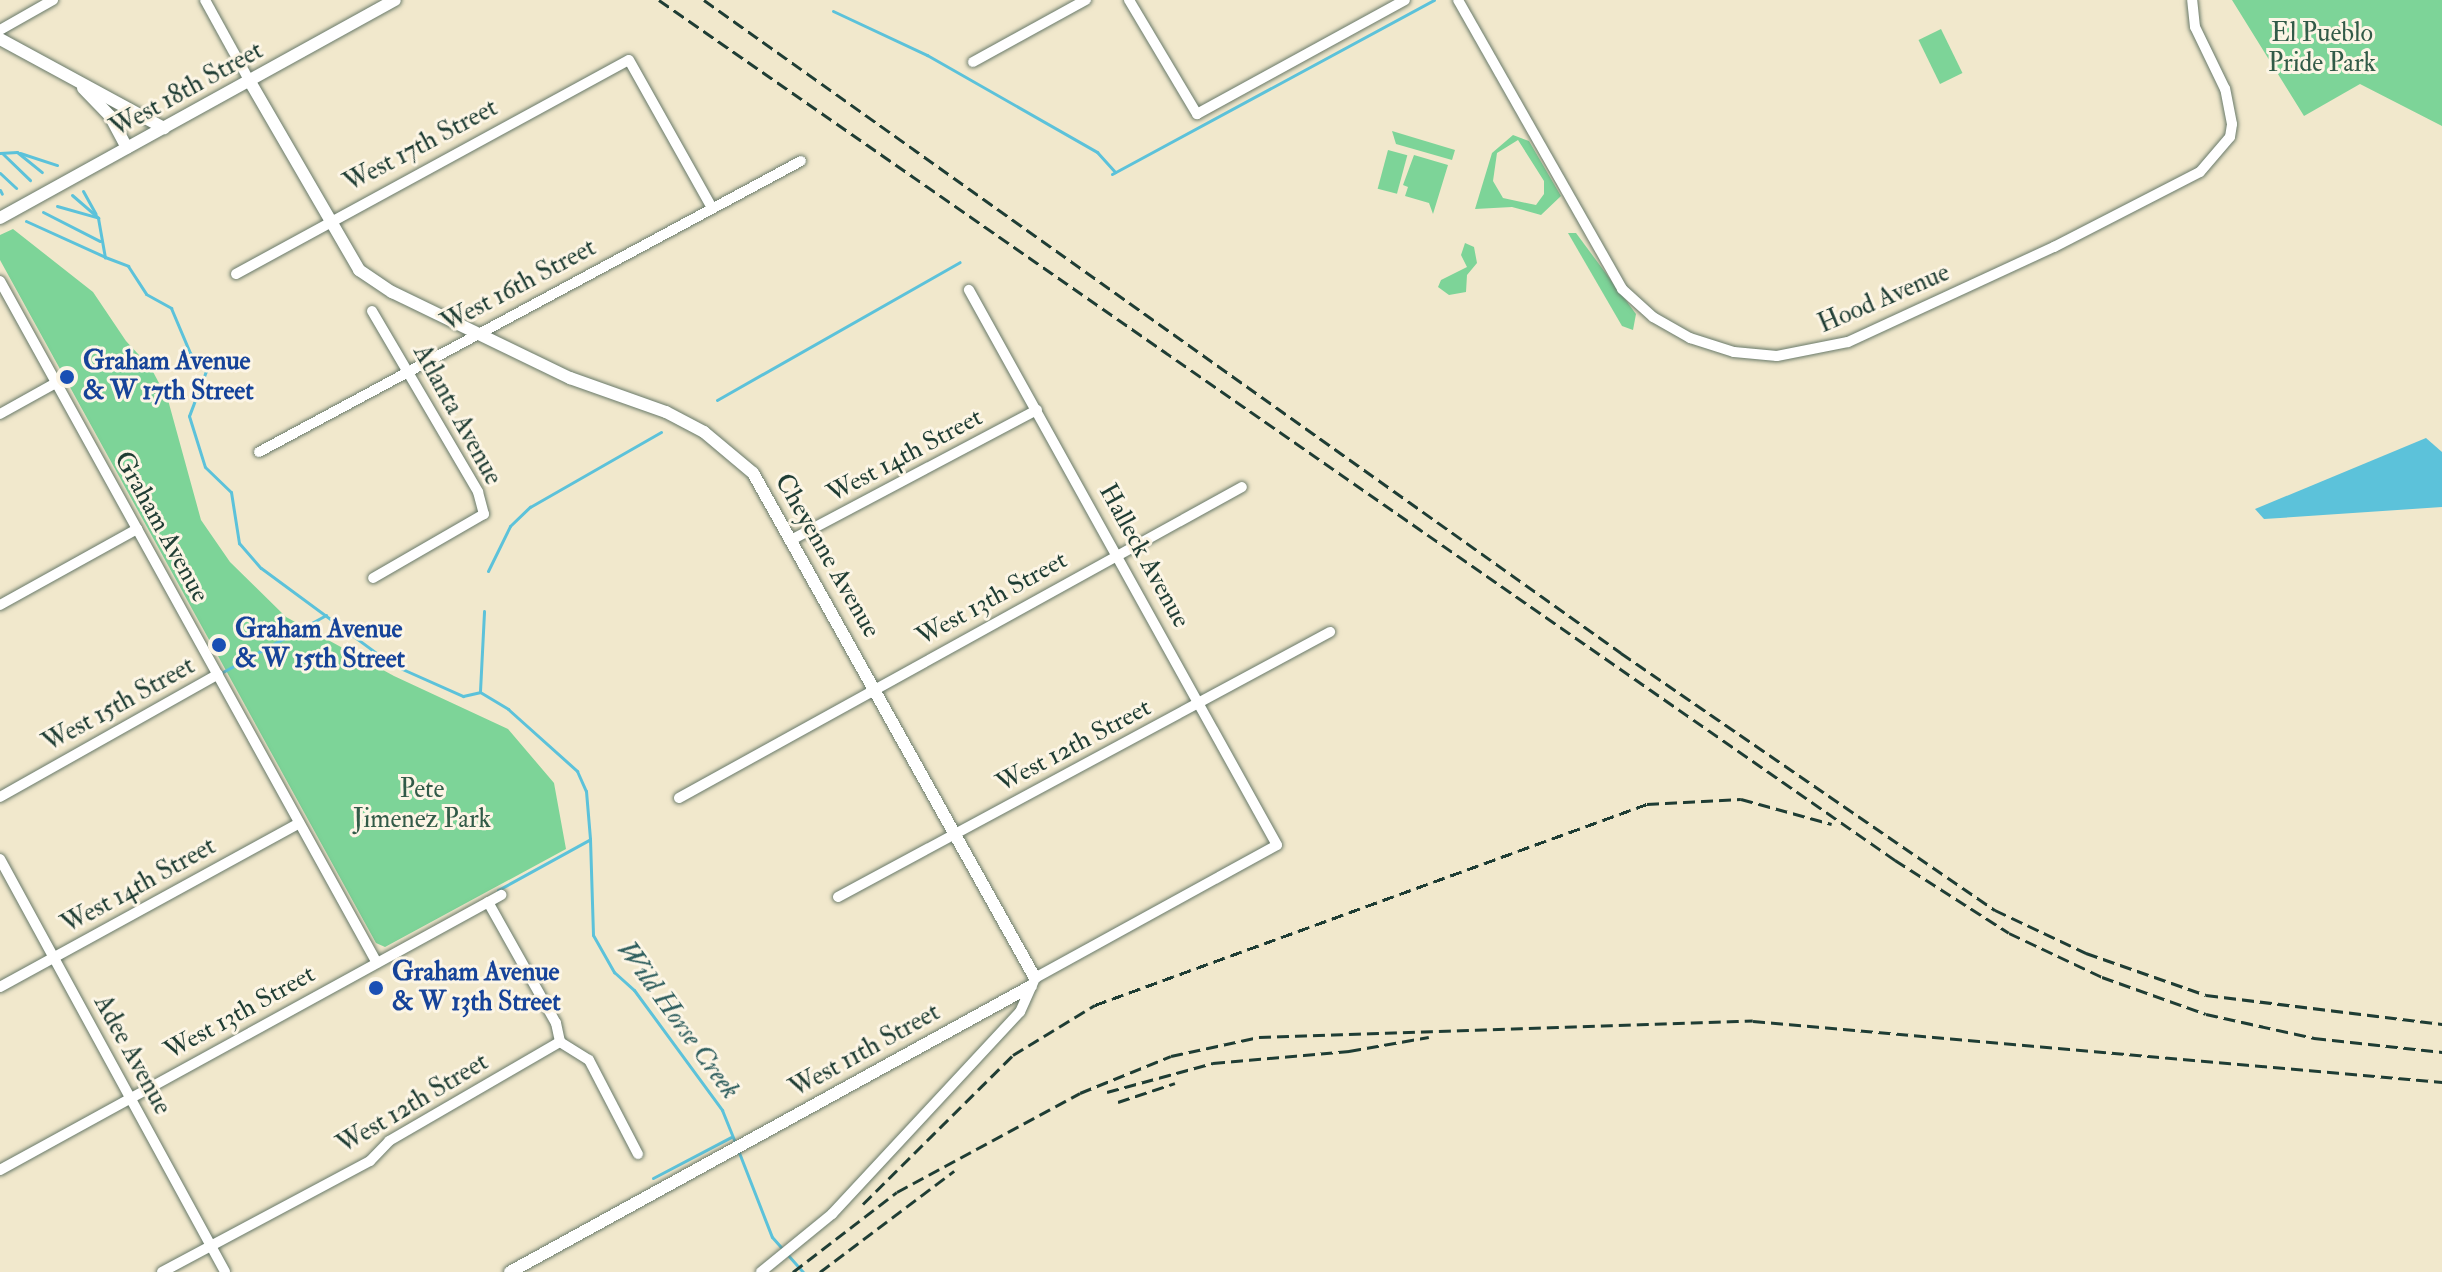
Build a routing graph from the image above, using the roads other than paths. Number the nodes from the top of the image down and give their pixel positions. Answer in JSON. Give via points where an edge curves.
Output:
{"nodes":[{"id":1,"x":53,"y":0,"type":"edge"},
{"id":2,"x":205,"y":0,"type":"edge"},
{"id":3,"x":395,"y":0,"type":"edge"},
{"id":4,"x":1086,"y":0,"type":"edge"},
{"id":5,"x":1129,"y":0,"type":"edge"},
{"id":6,"x":1405,"y":0,"type":"edge"},
{"id":7,"x":1458,"y":0,"type":"edge"},
{"id":8,"x":2192,"y":0,"type":"edge"},
{"id":9,"x":0,"y":30,"type":"edge"},
{"id":10,"x":0,"y":39,"type":"edge"},
{"id":11,"x":973,"y":62,"type":"dead end"},
{"id":12,"x":249,"y":80,"type":"junction"},
{"id":13,"x":75,"y":81,"type":"junction"},
{"id":14,"x":164,"y":128,"type":"junction"},
{"id":15,"x":127,"y":148,"type":"junction"},
{"id":16,"x":801,"y":161,"type":"dead end"},
{"id":17,"x":712,"y":208,"type":"junction"},
{"id":18,"x":0,"y":218,"type":"edge"},
{"id":19,"x":330,"y":220,"type":"junction"},
{"id":20,"x":236,"y":274,"type":"dead end"},
{"id":21,"x":0,"y":281,"type":"edge"},
{"id":22,"x":969,"y":290,"type":"dead end"},
{"id":23,"x":372,"y":311,"type":"dead end"},
{"id":24,"x":477,"y":332,"type":"junction"},
{"id":25,"x":409,"y":373,"type":"junction"},
{"id":26,"x":56,"y":383,"type":"junction"},
{"id":27,"x":1037,"y":410,"type":"junction"},
{"id":28,"x":0,"y":414,"type":"edge"},
{"id":29,"x":259,"y":452,"type":"dead end"},
{"id":30,"x":1242,"y":487,"type":"dead end"},
{"id":31,"x":137,"y":529,"type":"junction"},
{"id":32,"x":793,"y":539,"type":"junction"},
{"id":33,"x":1119,"y":554,"type":"junction"},
{"id":34,"x":373,"y":578,"type":"dead end"},
{"id":35,"x":0,"y":605,"type":"edge"},
{"id":36,"x":1330,"y":632,"type":"dead end"},
{"id":37,"x":218,"y":674,"type":"junction"},
{"id":38,"x":876,"y":687,"type":"junction"},
{"id":39,"x":1199,"y":704,"type":"junction"},
{"id":40,"x":0,"y":797,"type":"edge"},
{"id":41,"x":679,"y":798,"type":"dead end"},
{"id":42,"x":299,"y":823,"type":"junction"},
{"id":43,"x":956,"y":833,"type":"junction"},
{"id":44,"x":1277,"y":845,"type":"joint"},
{"id":45,"x":0,"y":859,"type":"edge"},
{"id":46,"x":501,"y":895,"type":"dead end"},
{"id":47,"x":838,"y":897,"type":"dead end"},
{"id":48,"x":488,"y":902,"type":"junction"},
{"id":49,"x":54,"y":958,"type":"junction"},
{"id":50,"x":377,"y":963,"type":"junction"},
{"id":51,"x":1033,"y":982,"type":"junction"},
{"id":52,"x":0,"y":987,"type":"edge"},
{"id":53,"x":560,"y":1042,"type":"junction"},
{"id":54,"x":131,"y":1098,"type":"junction"},
{"id":55,"x":638,"y":1154,"type":"dead end"},
{"id":56,"x":0,"y":1170,"type":"edge"},
{"id":57,"x":210,"y":1246,"type":"junction"},
{"id":58,"x":162,"y":1272,"type":"edge"},
{"id":59,"x":225,"y":1272,"type":"edge"},
{"id":60,"x":510,"y":1272,"type":"edge"},
{"id":61,"x":761,"y":1272,"type":"edge"}],
"edges":[{"from":1,"to":9,"type":"street"},
{"from":2,"to":12,"type":"street"},
{"from":3,"to":12,"type":"street","name":"West 18th Street"},
{"from":4,"to":11,"type":"street"},
{"from":5,"to":6,"type":"street","via":[[1194,114]]},
{"from":7,"to":8,"type":"street","name":"Hood Avenue","via":[[1628,295],[1669,328],[1707,345],[1777,356],[1848,342],[2200,172],[2230,137],[2232,124],[2225,89],[2195,27]]},
{"from":10,"to":13,"type":"street"},
{"from":12,"to":14,"type":"street","name":"West 18th Street"},
{"from":12,"to":19,"type":"street"},
{"from":13,"to":14,"type":"street"},
{"from":13,"to":15,"type":"street","via":[[110,116]]},
{"from":14,"to":15,"type":"street","name":"West 18th Street"},
{"from":15,"to":18,"type":"street","name":"West 18th Street"},
{"from":16,"to":17,"type":"street","name":"West 16th Street"},
{"from":17,"to":19,"type":"street","name":"West 17th Street","via":[[629,60]]},
{"from":17,"to":24,"type":"street","name":"West 16th Street"},
{"from":19,"to":20,"type":"street","name":"West 17th Street"},
{"from":19,"to":24,"type":"street","name":"Cheyenne Avenue","via":[[359,270]]},
{"from":21,"to":26,"type":"street","name":"Graham Avenue"},
{"from":22,"to":27,"type":"street","name":"Halleck Avenue"},
{"from":23,"to":25,"type":"street","name":"Atlanta Avenue"},
{"from":24,"to":25,"type":"street","name":"West 16th Street"},
{"from":24,"to":32,"type":"street","name":"Cheyenne Avenue","via":[[570,378],[704,432],[753,473]]},
{"from":25,"to":29,"type":"street","name":"West 16th Street"},
{"from":25,"to":34,"type":"street","name":"Atlanta Avenue","via":[[478,492],[484,514]]},
{"from":26,"to":28,"type":"street"},
{"from":26,"to":31,"type":"street","name":"Graham Avenue"},
{"from":27,"to":32,"type":"street","name":"West 14th Street"},
{"from":27,"to":33,"type":"street","name":"Halleck Avenue"},
{"from":30,"to":33,"type":"street","name":"West 13th Street"},
{"from":31,"to":35,"type":"street"},
{"from":31,"to":37,"type":"street","name":"Graham Avenue"},
{"from":32,"to":38,"type":"street","name":"Cheyenne Avenue"},
{"from":33,"to":38,"type":"street","name":"West 13th Street"},
{"from":33,"to":39,"type":"street","name":"Halleck Avenue"},
{"from":36,"to":39,"type":"street","name":"West 12th Street"},
{"from":37,"to":40,"type":"street","name":"West 15th Street"},
{"from":37,"to":42,"type":"street","name":"Graham Avenue"},
{"from":38,"to":41,"type":"street","name":"West 13th Street"},
{"from":38,"to":43,"type":"street","name":"Cheyenne Avenue"},
{"from":39,"to":43,"type":"street","name":"West 12th Street"},
{"from":39,"to":44,"type":"street","name":"Halleck Avenue"},
{"from":42,"to":49,"type":"street","name":"West 14th Street"},
{"from":42,"to":50,"type":"street","name":"Graham Avenue"},
{"from":43,"to":47,"type":"street","name":"West 12th Street"},
{"from":43,"to":51,"type":"street","name":"Cheyenne Avenue"},
{"from":44,"to":51,"type":"street","name":"West 11th Street"},
{"from":45,"to":49,"type":"street","name":"Adee Avenue"},
{"from":46,"to":48,"type":"street","name":"West 13th Street"},
{"from":48,"to":50,"type":"street","name":"West 13th Street"},
{"from":48,"to":53,"type":"street","via":[[556,1023]]},
{"from":49,"to":52,"type":"street","name":"West 14th Street"},
{"from":49,"to":54,"type":"street","name":"Adee Avenue"},
{"from":50,"to":54,"type":"street","name":"West 13th Street"},
{"from":51,"to":60,"type":"street","name":"West 11th Street"},
{"from":51,"to":61,"type":"street","via":[[1020,1012],[832,1214]]},
{"from":53,"to":55,"type":"street","via":[[589,1060]]},
{"from":53,"to":57,"type":"street","name":"West 12th Street","via":[[389,1141],[370,1161]]},
{"from":54,"to":56,"type":"street","name":"West 13th Street"},
{"from":54,"to":57,"type":"street","name":"Adee Avenue"},
{"from":57,"to":58,"type":"street","name":"West 12th Street"},
{"from":57,"to":59,"type":"street","name":"Adee Avenue"}]}
